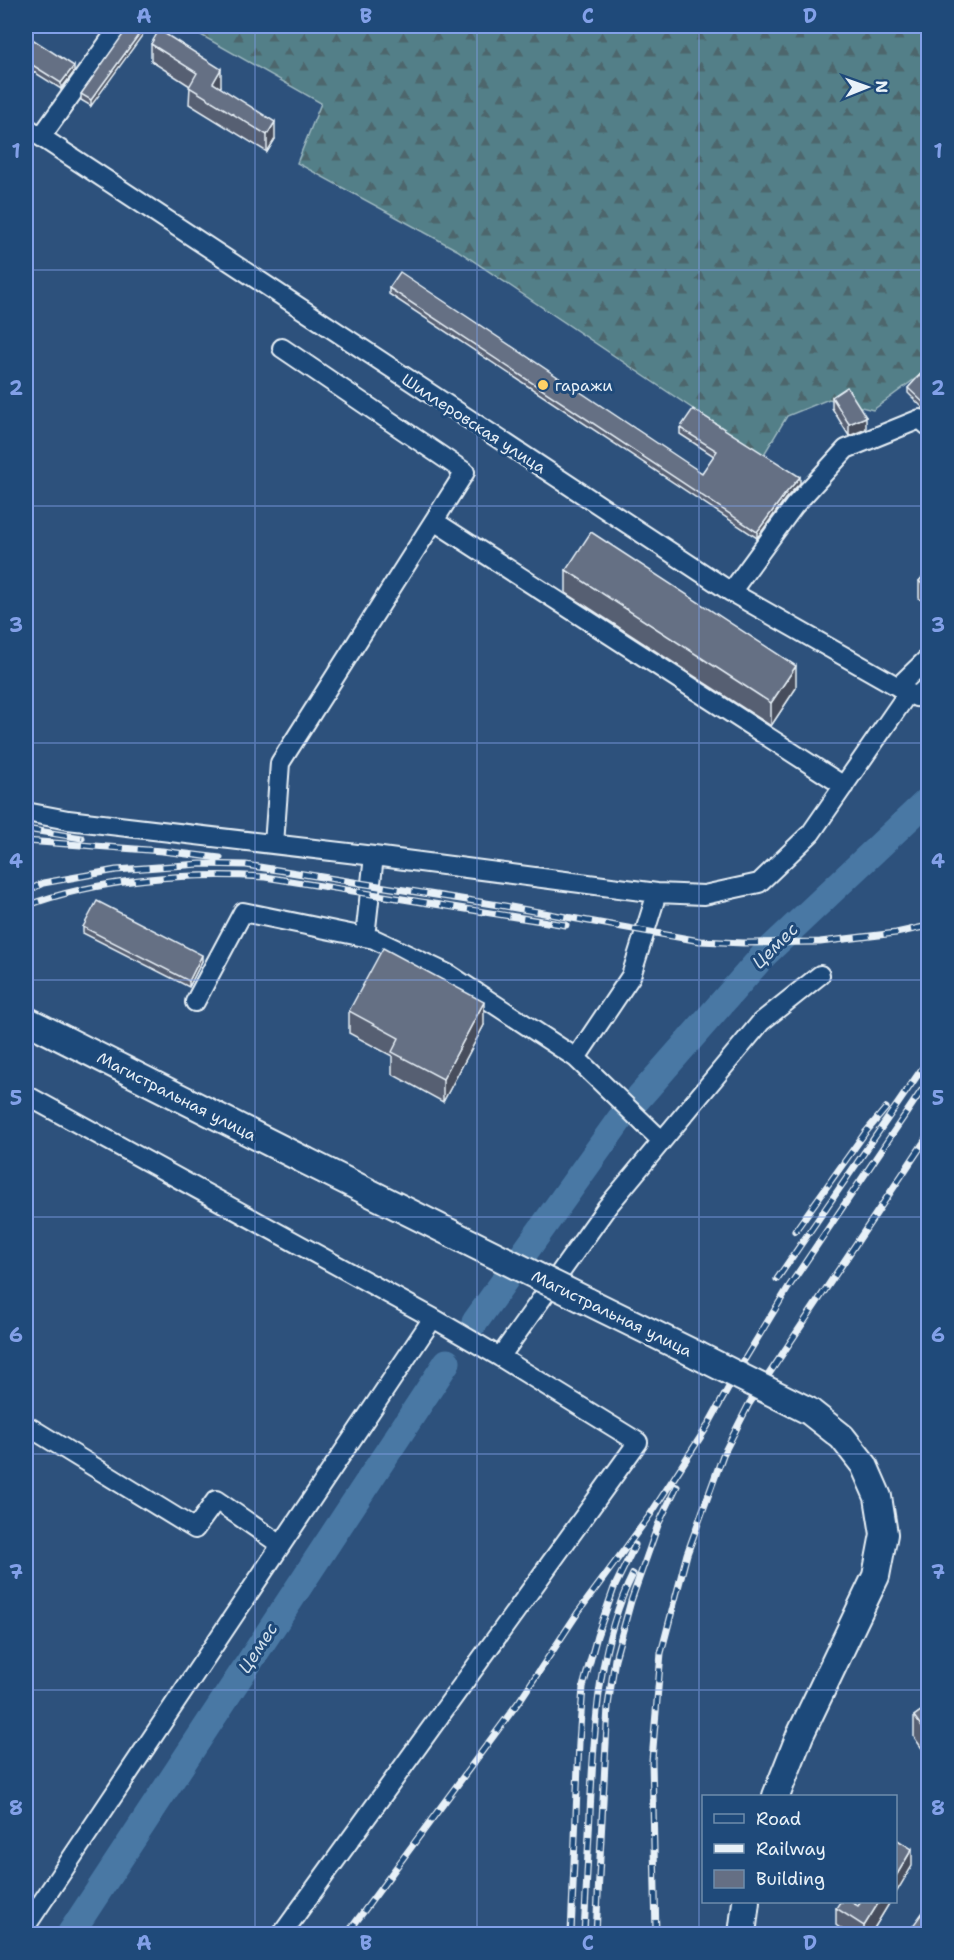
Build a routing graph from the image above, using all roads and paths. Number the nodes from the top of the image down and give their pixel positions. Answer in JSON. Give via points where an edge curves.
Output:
{"nodes":[{"id":1,"x":120,"y":26,"type":"edge"},
{"id":2,"x":33,"y":132,"type":"edge"},
{"id":3,"x":282,"y":348,"type":"dead end"},
{"id":4,"x":928,"y":426,"type":"edge"},
{"id":5,"x":434,"y":521,"type":"junction"},
{"id":6,"x":731,"y":592,"type":"junction"},
{"id":7,"x":928,"y":658,"type":"edge"},
{"id":8,"x":916,"y":691,"type":"edge"},
{"id":9,"x":844,"y":786,"type":"junction"},
{"id":10,"x":26,"y":812,"type":"edge"},
{"id":11,"x":274,"y":844,"type":"junction"},
{"id":12,"x":374,"y":856,"type":"junction"},
{"id":13,"x":657,"y":893,"type":"junction"},
{"id":14,"x":365,"y":937,"type":"junction"},
{"id":15,"x":820,"y":975,"type":"dead end"},
{"id":16,"x":195,"y":1002,"type":"dead end"},
{"id":17,"x":26,"y":1020,"type":"edge"},
{"id":18,"x":576,"y":1058,"type":"junction"},
{"id":19,"x":26,"y":1095,"type":"edge"},
{"id":20,"x":662,"y":1141,"type":"junction"},
{"id":21,"x":433,"y":1318,"type":"junction"},
{"id":22,"x":500,"y":1357,"type":"junction"},
{"id":23,"x":26,"y":1425,"type":"edge"},
{"id":24,"x":281,"y":1545,"type":"junction"},
{"id":25,"x":777,"y":1795,"type":"edge"},
{"id":26,"x":746,"y":1903,"type":"edge"},
{"id":27,"x":31,"y":1906,"type":"edge"},
{"id":28,"x":26,"y":1926,"type":"edge"},
{"id":29,"x":282,"y":1935,"type":"edge"},
{"id":30,"x":742,"y":1935,"type":"edge"}],
"edges":[{"from":1,"to":2,"type":"street"},
{"from":2,"to":6,"type":"street","name":"Шиллеровская улица"},
{"from":3,"to":5,"type":"street","via":[[465,472]]},
{"from":4,"to":6,"type":"street","via":[[920,418],[846,449],[794,506]]},
{"from":5,"to":9,"type":"street"},
{"from":5,"to":11,"type":"street","via":[[280,762]]},
{"from":6,"to":8,"type":"street","name":"Шиллеровская улица"},
{"from":7,"to":8,"type":"street"},
{"from":8,"to":9,"type":"street"},
{"from":9,"to":13,"type":"street","via":[[812,833],[759,882],[704,895]]},
{"from":10,"to":11,"type":"street"},
{"from":11,"to":12,"type":"street"},
{"from":12,"to":13,"type":"street"},
{"from":12,"to":14,"type":"street"},
{"from":13,"to":18,"type":"street","via":[[631,976]]},
{"from":14,"to":16,"type":"street","via":[[243,912]]},
{"from":14,"to":18,"type":"street","via":[[450,975]]},
{"from":15,"to":20,"type":"street","via":[[761,1022]]},
{"from":17,"to":25,"type":"highway","name":"Магистральная улица","bridge":true,"via":[[809,1411],[842,1437],[864,1465],[878,1497],[884,1533],[876,1576],[800,1735]]},
{"from":18,"to":20,"type":"street"},
{"from":19,"to":21,"type":"street"},
{"from":20,"to":22,"type":"street","via":[[607,1207]]},
{"from":21,"to":22,"type":"street"},
{"from":21,"to":24,"type":"street"},
{"from":22,"to":29,"type":"street","via":[[638,1442]]},
{"from":23,"to":24,"type":"street","via":[[195,1529],[216,1500]]},
{"from":24,"to":27,"type":"street"},
{"from":26,"to":30,"type":"highway"},
{"from":27,"to":28,"type":"street"}]}
